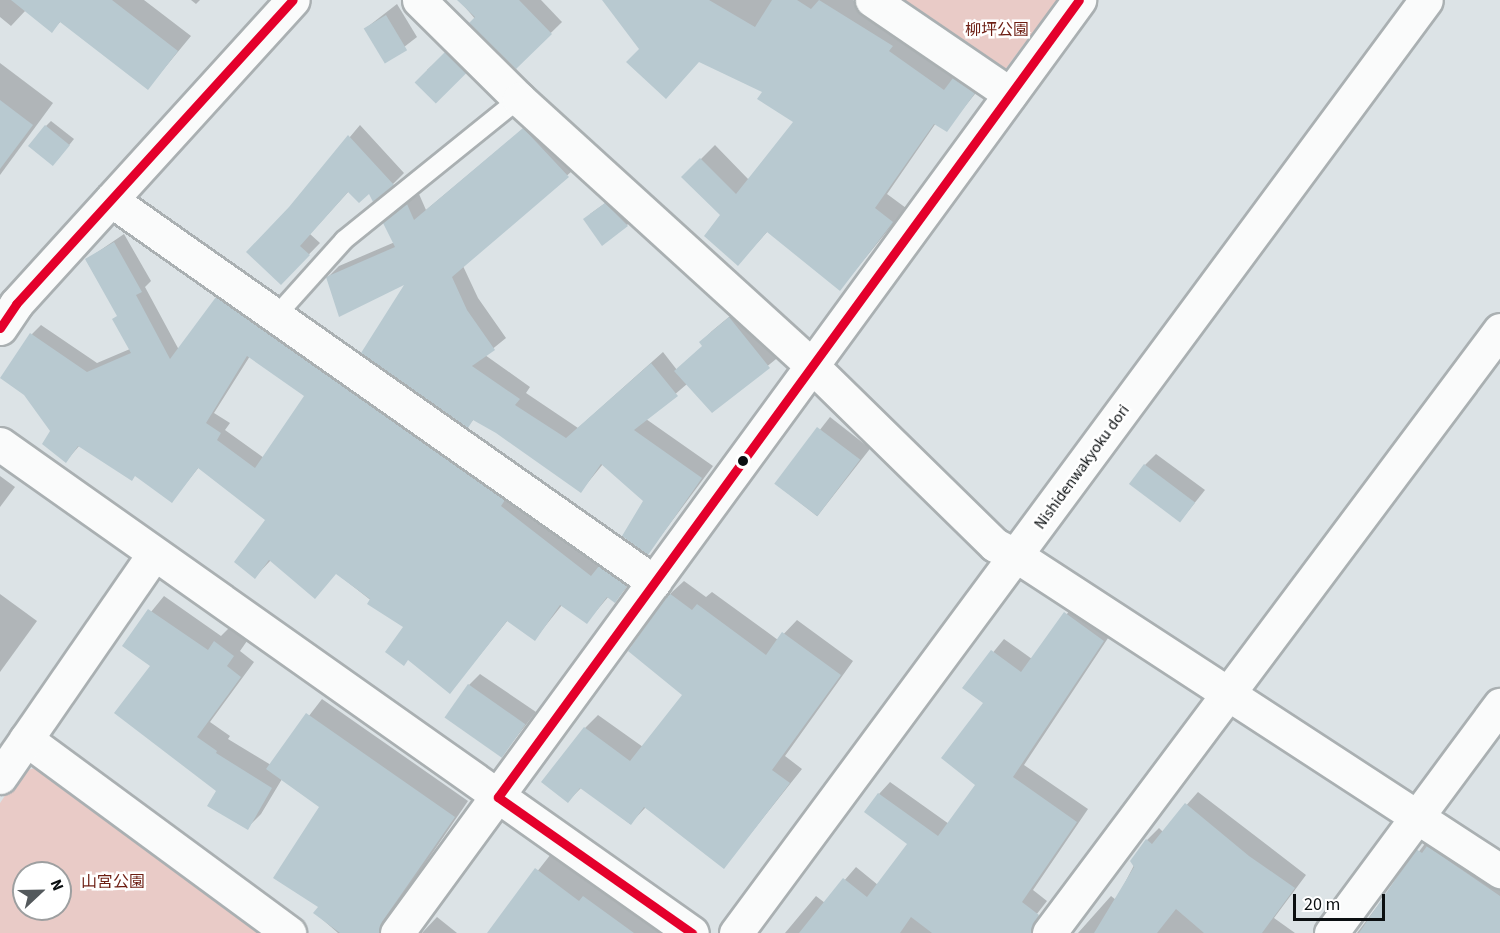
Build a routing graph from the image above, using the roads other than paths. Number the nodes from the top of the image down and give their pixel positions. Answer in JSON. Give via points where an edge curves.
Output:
{"nodes":[{"id":1,"x":293,"y":0,"type":"edge"},
{"id":2,"x":419,"y":0,"type":"edge"},
{"id":3,"x":872,"y":0,"type":"edge"},
{"id":4,"x":1079,"y":0,"type":"edge"},
{"id":5,"x":1426,"y":0,"type":"edge"},
{"id":6,"x":1010,"y":94,"type":"junction"},
{"id":7,"x":519,"y":99,"type":"junction"},
{"id":8,"x":111,"y":200,"type":"junction"},
{"id":9,"x":275,"y":317,"type":"junction"},
{"id":10,"x":0,"y":328,"type":"edge"},
{"id":11,"x":1500,"y":330,"type":"edge"},
{"id":12,"x":811,"y":365,"type":"junction"},
{"id":13,"x":0,"y":444,"type":"edge"},
{"id":14,"x":153,"y":554,"type":"junction"},
{"id":15,"x":1017,"y":556,"type":"junction"},
{"id":16,"x":654,"y":582,"type":"junction"},
{"id":17,"x":1226,"y":694,"type":"junction"},
{"id":18,"x":1500,"y":705,"type":"edge"},
{"id":19,"x":26,"y":739,"type":"junction"},
{"id":20,"x":0,"y":777,"type":"edge"},
{"id":21,"x":498,"y":796,"type":"junction"},
{"id":22,"x":1416,"y":818,"type":"junction"},
{"id":23,"x":1500,"y":871,"type":"edge"},
{"id":24,"x":289,"y":933,"type":"edge"},
{"id":25,"x":397,"y":933,"type":"edge"},
{"id":26,"x":692,"y":933,"type":"edge"},
{"id":27,"x":736,"y":933,"type":"edge"},
{"id":28,"x":1049,"y":933,"type":"edge"},
{"id":29,"x":1331,"y":933,"type":"edge"}],
"edges":[{"from":1,"to":8,"type":"street"},
{"from":2,"to":7,"type":"street"},
{"from":3,"to":6,"type":"street"},
{"from":4,"to":6,"type":"street"},
{"from":5,"to":15,"type":"street","name":"Nishidenwakyoku dori"},
{"from":6,"to":12,"type":"street"},
{"from":7,"to":9,"type":"lane","via":[[344,240]]},
{"from":7,"to":12,"type":"street"},
{"from":8,"to":9,"type":"street"},
{"from":8,"to":10,"type":"street","via":[[16,304]]},
{"from":9,"to":16,"type":"street"},
{"from":11,"to":17,"type":"street"},
{"from":12,"to":15,"type":"street","via":[[995,545]]},
{"from":12,"to":16,"type":"street"},
{"from":13,"to":14,"type":"street"},
{"from":14,"to":19,"type":"street"},
{"from":14,"to":21,"type":"street"},
{"from":15,"to":17,"type":"street"},
{"from":15,"to":27,"type":"street","name":"Nishidenwakyoku dori"},
{"from":16,"to":21,"type":"street"},
{"from":17,"to":22,"type":"street"},
{"from":17,"to":28,"type":"street"},
{"from":18,"to":22,"type":"street"},
{"from":19,"to":20,"type":"street"},
{"from":19,"to":24,"type":"street"},
{"from":21,"to":25,"type":"street"},
{"from":21,"to":26,"type":"street"},
{"from":22,"to":23,"type":"street"},
{"from":22,"to":29,"type":"street"}]}
